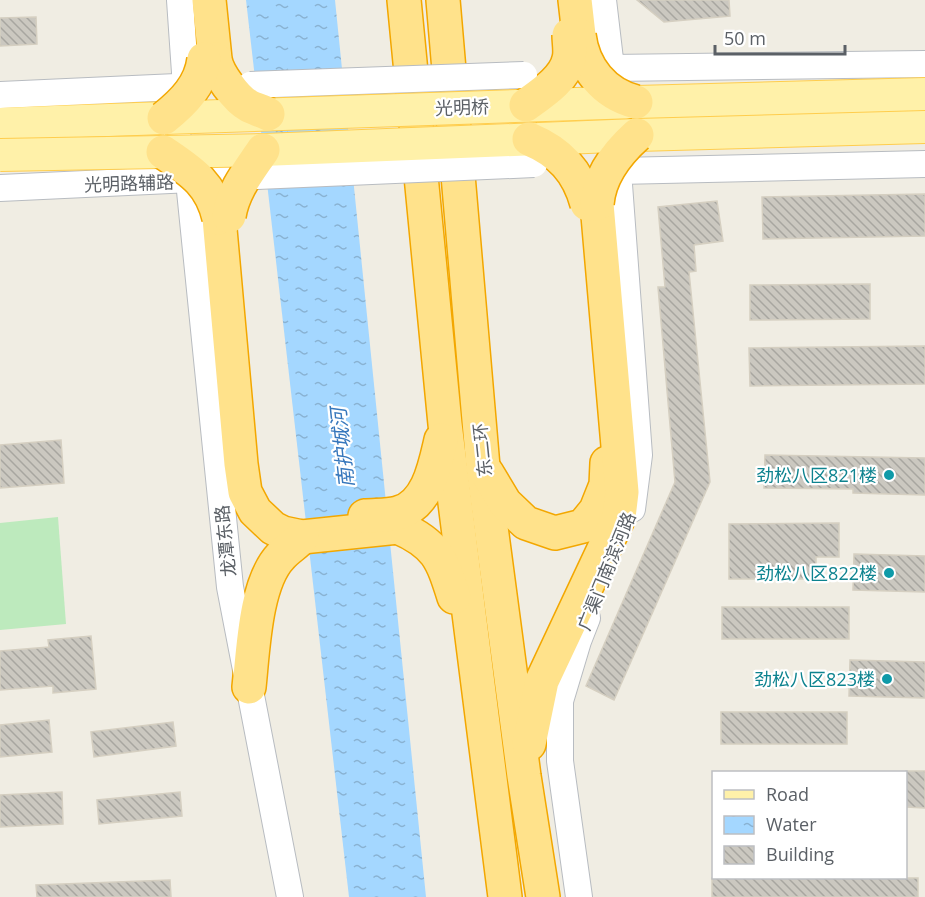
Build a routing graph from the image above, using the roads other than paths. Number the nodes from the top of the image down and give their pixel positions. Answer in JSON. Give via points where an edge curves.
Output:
{"nodes":[{"id":1,"x":180,"y":0,"type":"edge"},
{"id":2,"x":200,"y":0,"type":"edge"},
{"id":3,"x":209,"y":0,"type":"edge"},
{"id":4,"x":404,"y":0,"type":"edge"},
{"id":5,"x":443,"y":0,"type":"edge"},
{"id":6,"x":566,"y":0,"type":"edge"},
{"id":7,"x":575,"y":0,"type":"edge"},
{"id":8,"x":603,"y":0,"type":"edge"},
{"id":9,"x":574,"y":35,"type":"junction"},
{"id":10,"x":925,"y":64,"type":"edge"},
{"id":11,"x":211,"y":68,"type":"junction"},
{"id":12,"x":611,"y":68,"type":"junction"},
{"id":13,"x":561,"y":74,"type":"junction"},
{"id":14,"x":186,"y":87,"type":"junction"},
{"id":15,"x":525,"y":90,"type":"junction"},
{"id":16,"x":925,"y":94,"type":"edge"},
{"id":17,"x":0,"y":95,"type":"edge"},
{"id":18,"x":636,"y":102,"type":"junction"},
{"id":19,"x":268,"y":114,"type":"junction"},
{"id":20,"x":164,"y":118,"type":"junction"},
{"id":21,"x":0,"y":124,"type":"edge"},
{"id":22,"x":925,"y":128,"type":"edge"},
{"id":23,"x":637,"y":135,"type":"junction"},
{"id":24,"x":531,"y":151,"type":"junction"},
{"id":25,"x":163,"y":152,"type":"junction"},
{"id":26,"x":0,"y":155,"type":"edge"},
{"id":27,"x":260,"y":163,"type":"junction"},
{"id":28,"x":566,"y":163,"type":"junction"},
{"id":29,"x":925,"y":164,"type":"edge"},
{"id":30,"x":618,"y":171,"type":"junction"},
{"id":31,"x":216,"y":179,"type":"junction"},
{"id":32,"x":189,"y":181,"type":"junction"},
{"id":33,"x":0,"y":188,"type":"edge"},
{"id":34,"x":592,"y":204,"type":"junction"},
{"id":35,"x":224,"y":217,"type":"junction"},
{"id":36,"x":444,"y":424,"type":"junction"},
{"id":37,"x":483,"y":467,"type":"junction"},
{"id":38,"x":398,"y":520,"type":"junction"},
{"id":39,"x":302,"y":530,"type":"junction"},
{"id":40,"x":470,"y":628,"type":"junction"},
{"id":41,"x":249,"y":687,"type":"junction"},
{"id":42,"x":524,"y":776,"type":"junction"},
{"id":43,"x":290,"y":897,"type":"edge"},
{"id":44,"x":505,"y":897,"type":"edge"},
{"id":45,"x":543,"y":897,"type":"edge"},
{"id":46,"x":579,"y":897,"type":"edge"}],
"edges":[{"from":1,"to":14,"type":"street"},
{"from":2,"to":11,"type":"highway"},
{"from":3,"to":11,"type":"highway"},
{"from":4,"to":36,"type":"highway","name":"东二环"},
{"from":5,"to":37,"type":"highway","name":"东二环"},
{"from":6,"to":9,"type":"highway"},
{"from":7,"to":9,"type":"highway"},
{"from":8,"to":12,"type":"street"},
{"from":9,"to":15,"type":"highway","bridge":true,"via":[[565,69],[549,88]]},
{"from":9,"to":18,"type":"highway","bridge":true,"via":[[600,84],[619,98]]},
{"from":10,"to":12,"type":"street"},
{"from":11,"to":14,"type":"street","name":"光明桥"},
{"from":11,"to":15,"type":"street","name":"光明桥","bridge":true,"via":[[250,85]]},
{"from":11,"to":19,"type":"highway","bridge":true,"via":[[216,67],[247,105]]},
{"from":11,"to":20,"type":"highway","bridge":true,"via":[[203,69],[182,104]]},
{"from":11,"to":31,"type":"street","via":[[234,129],[228,162]]},
{"from":12,"to":13,"type":"street"},
{"from":12,"to":30,"type":"street","name":"广渠门南滨河路"},
{"from":13,"to":15,"type":"street"},
{"from":13,"to":28,"type":"street"},
{"from":14,"to":17,"type":"street","name":"光明桥"},
{"from":14,"to":32,"type":"street","name":"龙潭东路","via":[[178,100],[177,125],[179,167]]},
{"from":15,"to":18,"type":"main road","name":"光明桥","bridge":true},
{"from":15,"to":19,"type":"main road","name":"光明桥","bridge":true},
{"from":16,"to":18,"type":"main road","name":"光明桥"},
{"from":19,"to":20,"type":"main road","name":"光明桥","bridge":true},
{"from":20,"to":21,"type":"main road","name":"光明桥"},
{"from":22,"to":23,"type":"main road","name":"光明桥"},
{"from":23,"to":24,"type":"main road","name":"光明桥","bridge":true},
{"from":23,"to":34,"type":"highway","bridge":true,"via":[[611,164]]},
{"from":24,"to":27,"type":"main road","name":"光明桥","bridge":true},
{"from":24,"to":28,"type":"street"},
{"from":24,"to":34,"type":"highway","bridge":true,"via":[[547,146],[582,185]]},
{"from":25,"to":26,"type":"main road","name":"光明桥","bridge":true},
{"from":25,"to":27,"type":"main road","name":"光明桥","bridge":true},
{"from":25,"to":35,"type":"highway","bridge":true,"via":[[196,175]]},
{"from":27,"to":31,"type":"street","name":"光明路辅路"},
{"from":27,"to":35,"type":"highway","bridge":true,"via":[[239,185]]},
{"from":28,"to":30,"type":"street"},
{"from":29,"to":30,"type":"street"},
{"from":30,"to":46,"type":"street","name":"广渠门南滨河路","via":[[639,455],[634,504],[578,641],[560,701],[560,761]]},
{"from":31,"to":32,"type":"street","name":"光明路辅路"},
{"from":32,"to":33,"type":"street","name":"光明路辅路"},
{"from":32,"to":41,"type":"street","name":"龙潭东路","via":[[230,587]]},
{"from":34,"to":37,"type":"highway","via":[[607,451],[606,485],[596,510],[583,526],[555,533],[526,523],[505,503]]},
{"from":34,"to":42,"type":"highway","via":[[622,492],[619,517],[542,681]]},
{"from":35,"to":39,"type":"highway","via":[[255,474],[264,496]]},
{"from":36,"to":38,"type":"highway","via":[[430,482]]},
{"from":36,"to":40,"type":"highway","name":"东二环"},
{"from":37,"to":42,"type":"highway","name":"东二环"},
{"from":38,"to":39,"type":"highway"},
{"from":38,"to":40,"type":"highway","via":[[436,552]]},
{"from":39,"to":41,"type":"highway","via":[[269,574],[257,616]]},
{"from":40,"to":44,"type":"highway","name":"东二环"},
{"from":41,"to":43,"type":"street","name":"龙潭东路"},
{"from":42,"to":45,"type":"highway","name":"东二环"}]}
